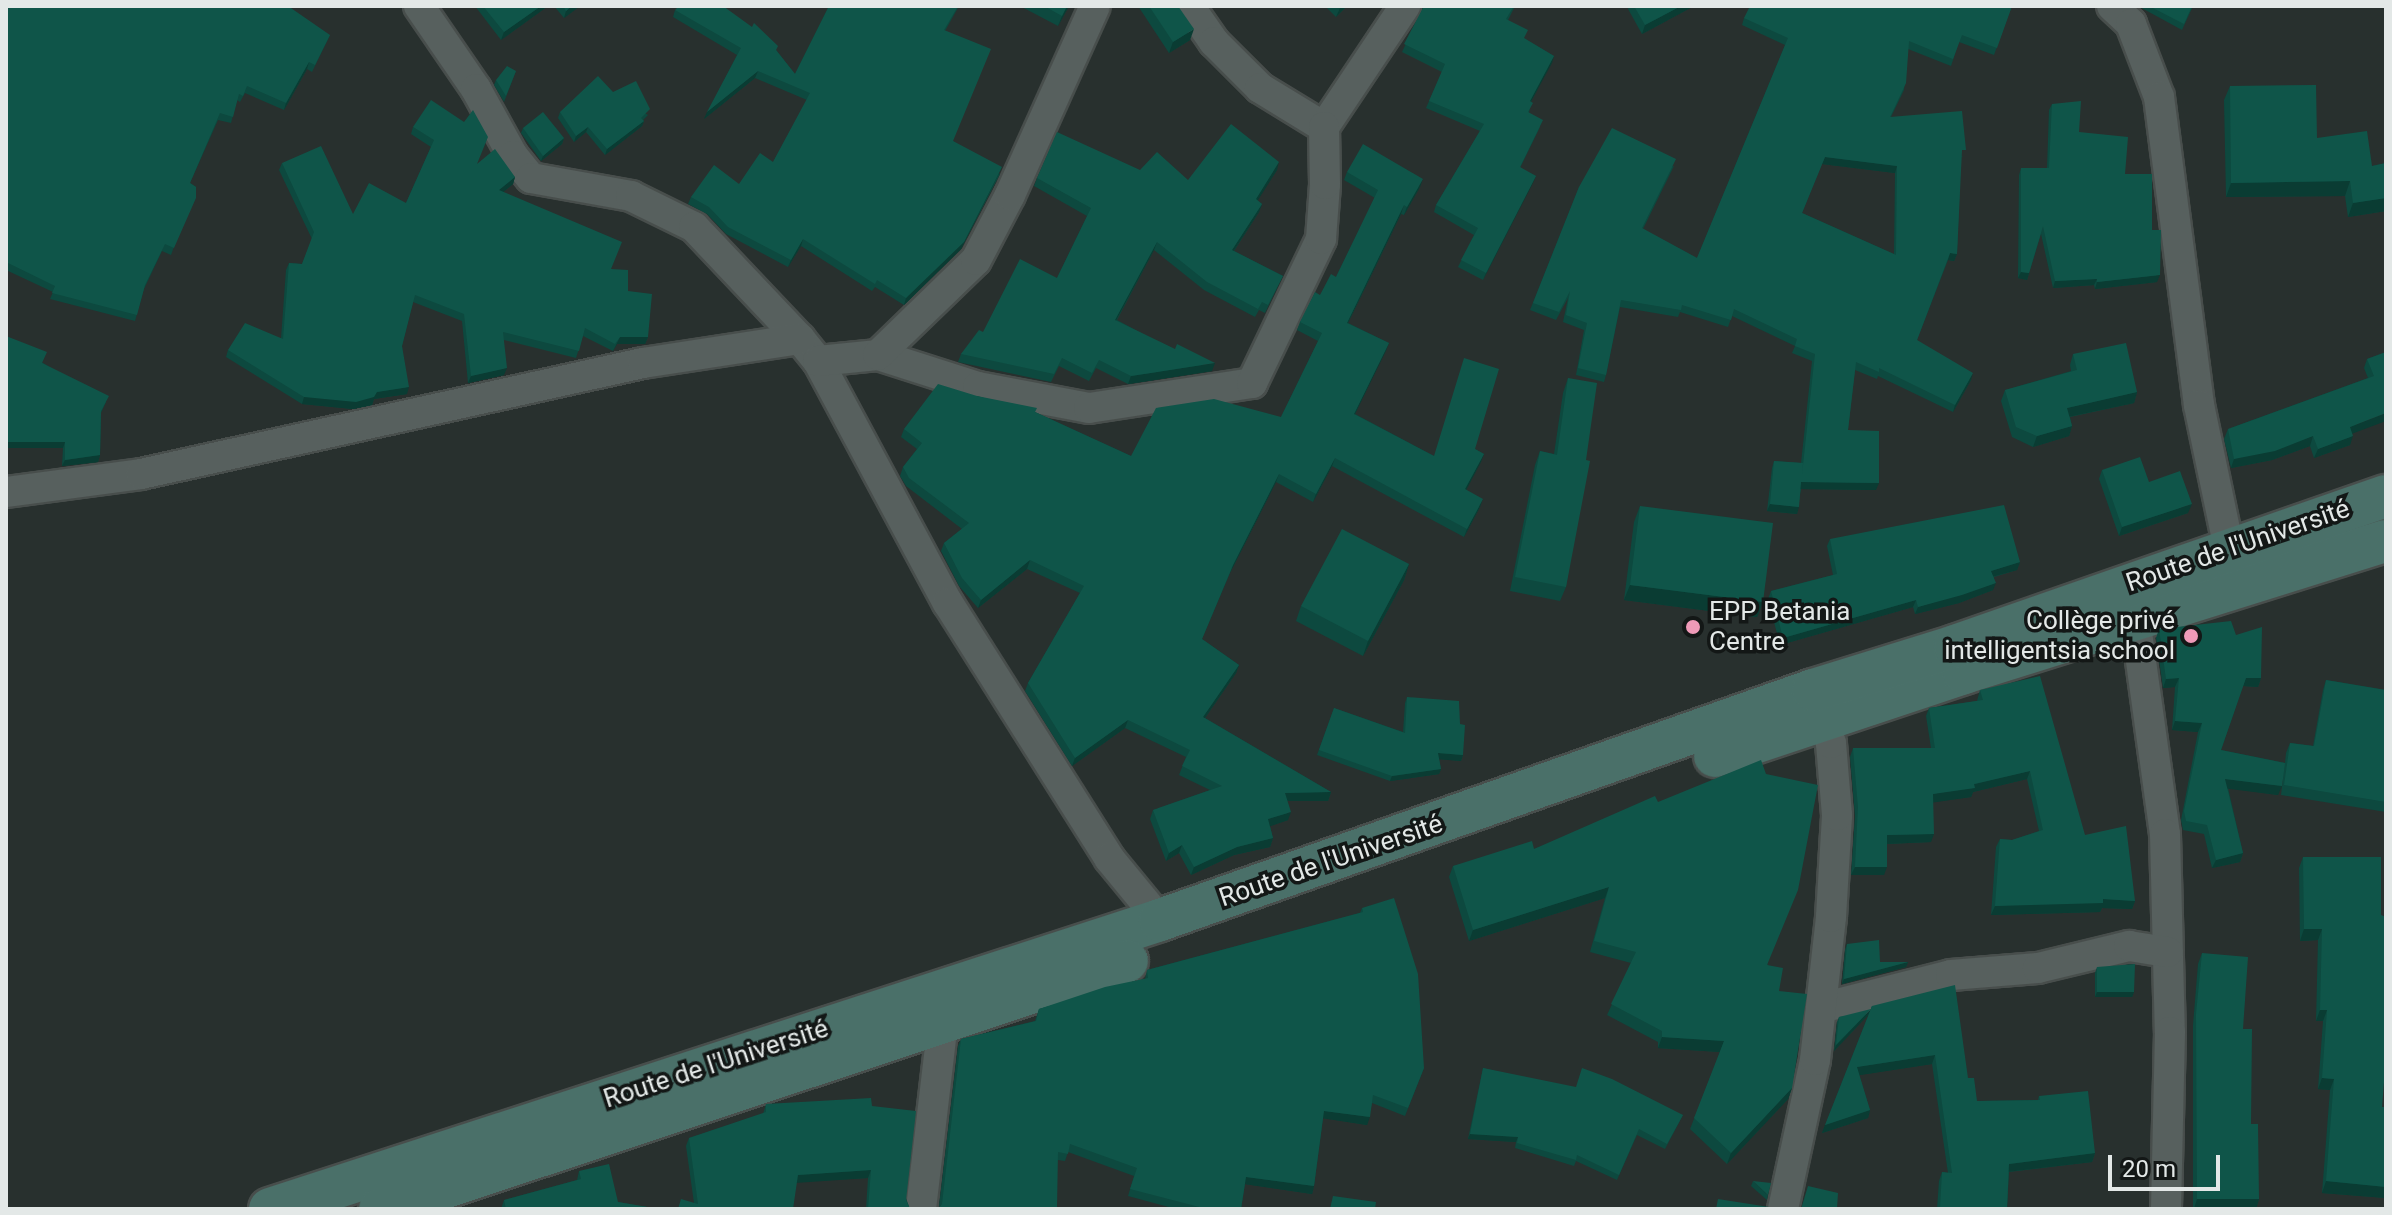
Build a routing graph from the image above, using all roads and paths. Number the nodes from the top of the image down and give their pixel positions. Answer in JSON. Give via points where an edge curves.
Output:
{"nodes":[{"id":1,"x":419,"y":6,"type":"edge"},
{"id":2,"x":1095,"y":6,"type":"edge"},
{"id":3,"x":1189,"y":6,"type":"edge"},
{"id":4,"x":1405,"y":6,"type":"edge"},
{"id":5,"x":2112,"y":6,"type":"edge"},
{"id":6,"x":1324,"y":127,"type":"junction"},
{"id":7,"x":809,"y":350,"type":"junction"},
{"id":8,"x":878,"y":355,"type":"junction"},
{"id":9,"x":6,"y":492,"type":"edge"},
{"id":10,"x":2386,"y":496,"type":"edge"},
{"id":11,"x":2386,"y":541,"type":"edge"},
{"id":12,"x":2229,"y":548,"type":"junction"},
{"id":13,"x":2135,"y":618,"type":"junction"},
{"id":14,"x":1822,"y":719,"type":"junction"},
{"id":15,"x":1160,"y":920,"type":"junction"},
{"id":16,"x":2168,"y":952,"type":"junction"},
{"id":17,"x":1821,"y":1008,"type":"junction"},
{"id":18,"x":943,"y":1023,"type":"junction"},
{"id":19,"x":270,"y":1209,"type":"edge"},
{"id":20,"x":380,"y":1209,"type":"edge"},
{"id":21,"x":921,"y":1209,"type":"edge"},
{"id":22,"x":1783,"y":1209,"type":"edge"},
{"id":23,"x":2166,"y":1209,"type":"edge"}],
"edges":[{"from":1,"to":7,"type":"street","via":[[531,178],[631,196],[694,227]]},
{"from":2,"to":8,"type":"street","via":[[976,260]]},
{"from":3,"to":6,"type":"street","via":[[1214,42],[1260,88]]},
{"from":4,"to":6,"type":"street"},
{"from":5,"to":12,"type":"street","via":[[2131,24],[2159,97],[2199,405]]},
{"from":6,"to":8,"type":"street","via":[[1321,239],[1252,383],[1089,408],[978,387]]},
{"from":7,"to":8,"type":"street"},
{"from":7,"to":9,"type":"street","via":[[643,363],[141,474]]},
{"from":7,"to":15,"type":"street","via":[[948,603],[1109,858]]},
{"from":10,"to":12,"type":"main road","name":"Route de l'Université"},
{"from":11,"to":13,"type":"main road","name":"Route de l'Université"},
{"from":12,"to":15,"type":"main road","name":"Route de l'Université"},
{"from":13,"to":14,"type":"main road","name":"Route de l'Université"},
{"from":13,"to":16,"type":"street","via":[[2165,834]]},
{"from":14,"to":17,"type":"street","via":[[1831,743],[1837,815]]},
{"from":14,"to":18,"type":"main road","name":"Route de l'Université"},
{"from":15,"to":19,"type":"main road","name":"Route de l'Université"},
{"from":16,"to":17,"type":"street","via":[[2129,946],[2038,968],[1951,975]]},
{"from":16,"to":23,"type":"street"},
{"from":17,"to":22,"type":"street"},
{"from":18,"to":20,"type":"main road","name":"Route de l'Université"},
{"from":18,"to":21,"type":"street"}]}
